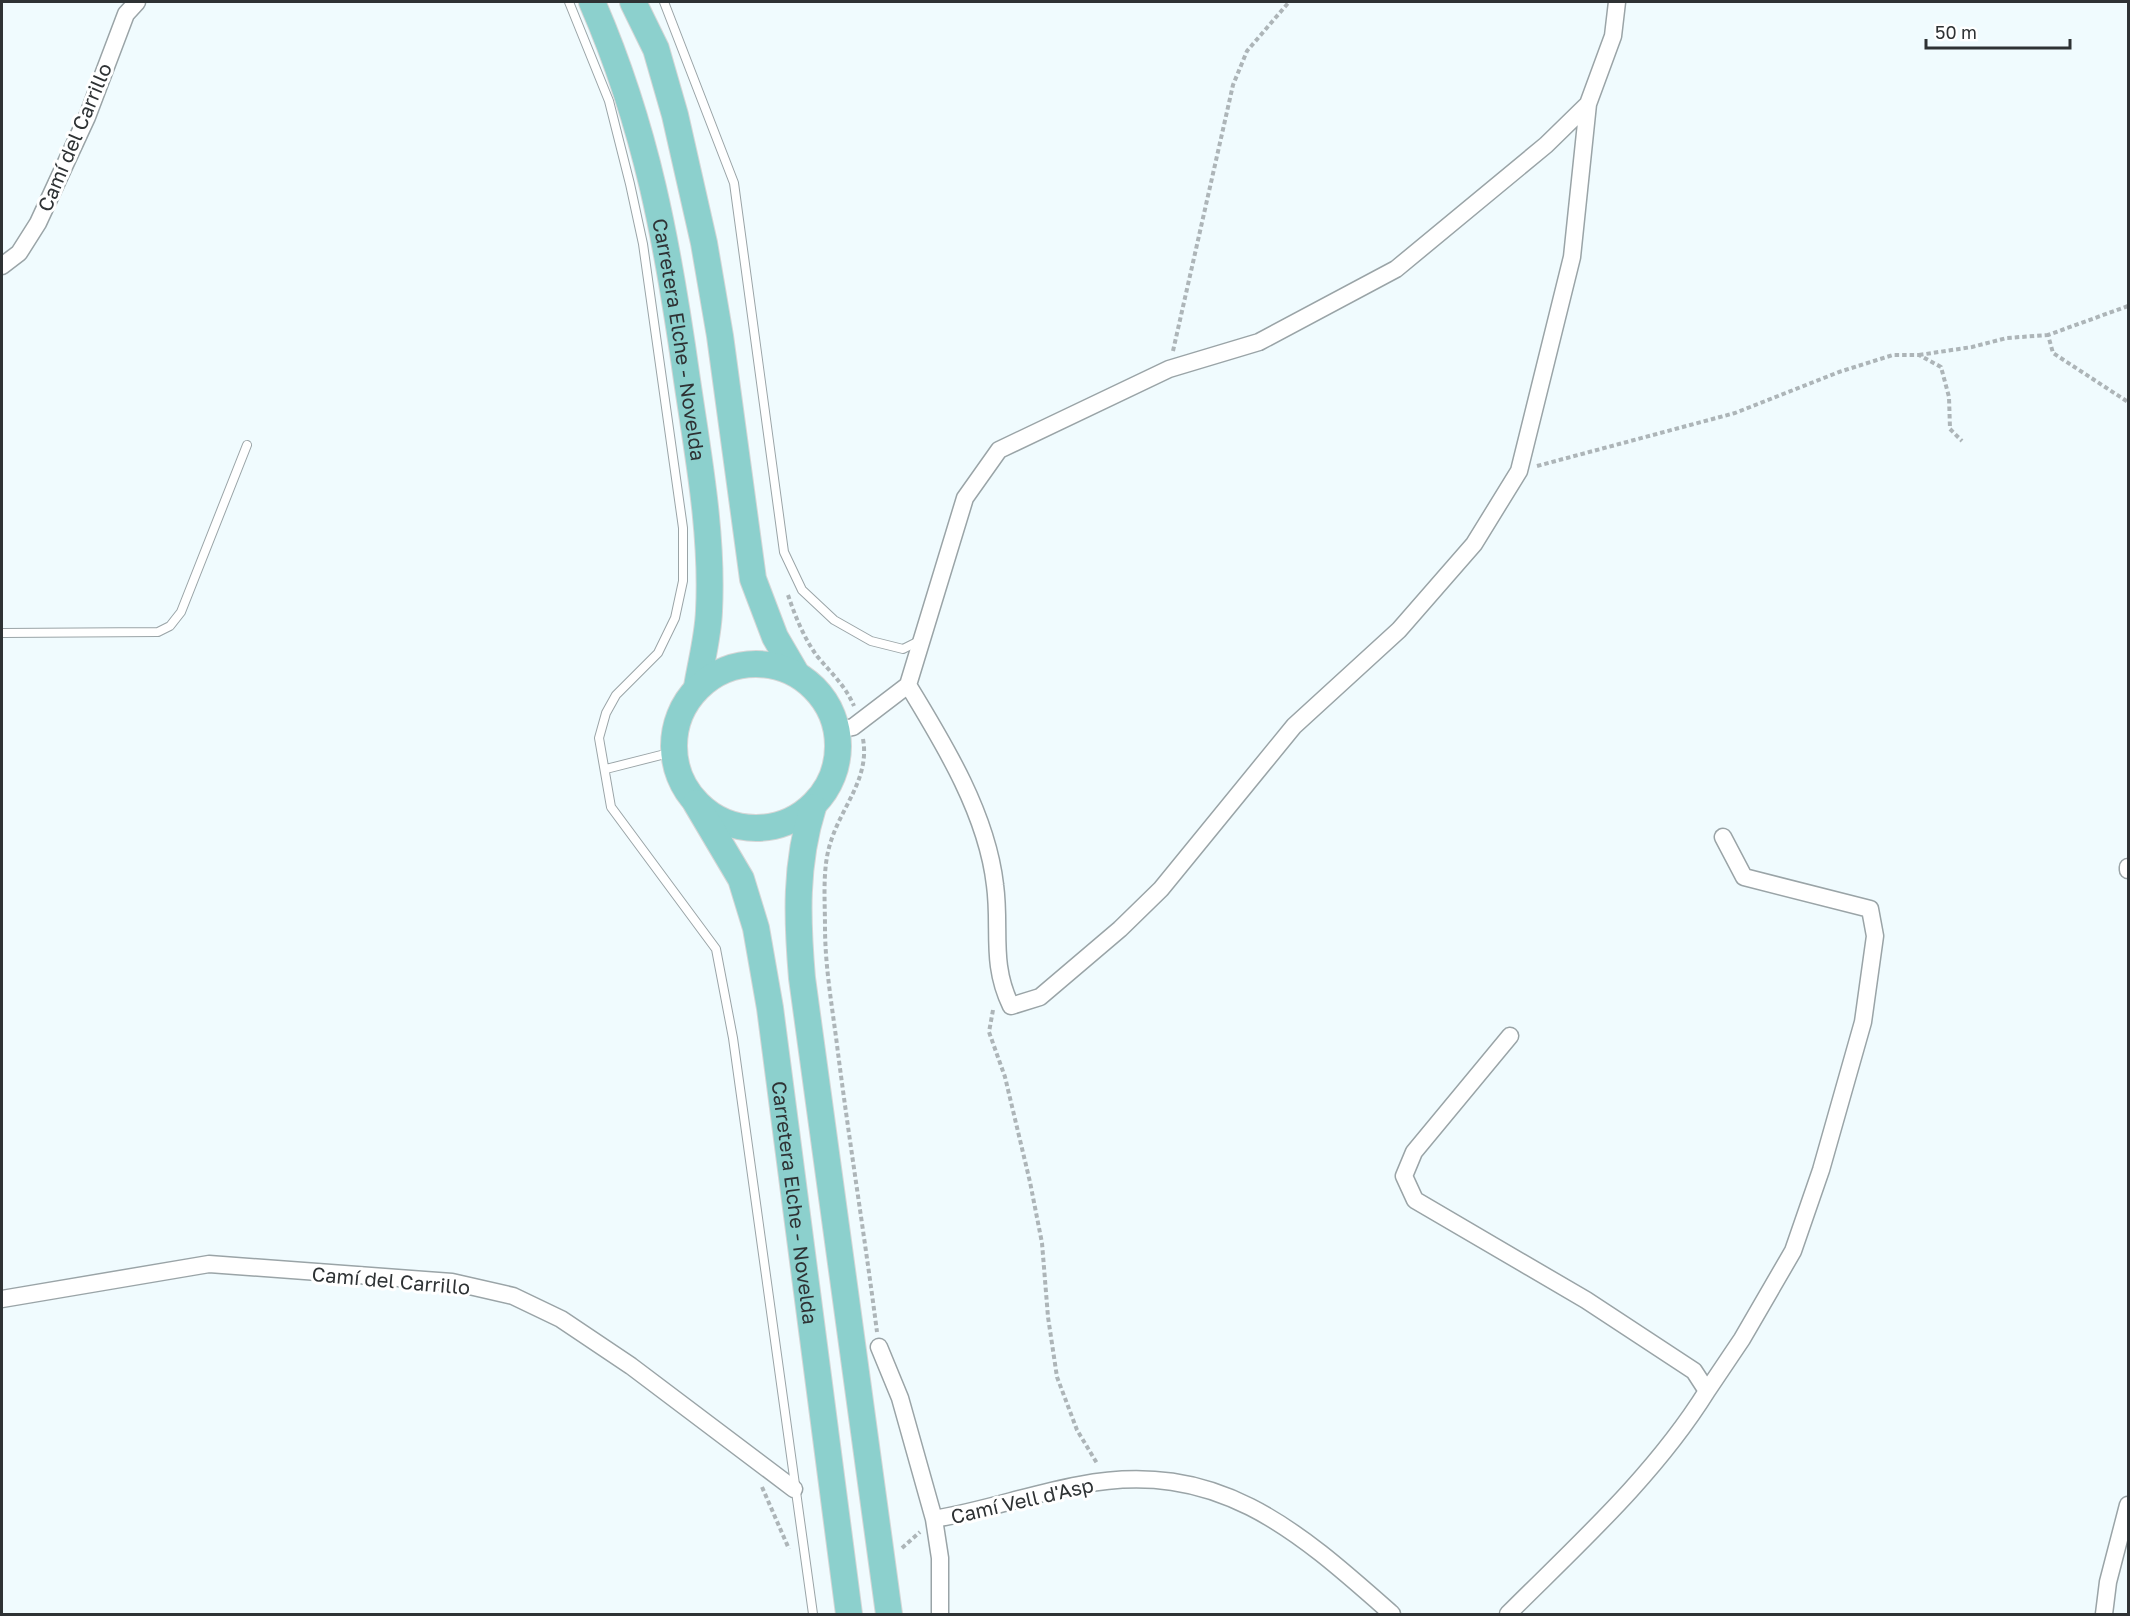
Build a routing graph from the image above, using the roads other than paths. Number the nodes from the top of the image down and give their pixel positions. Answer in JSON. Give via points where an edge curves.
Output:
{"nodes":[{"id":1,"x":137,"y":2,"type":"edge"},
{"id":2,"x":569,"y":2,"type":"edge"},
{"id":3,"x":592,"y":2,"type":"edge"},
{"id":4,"x":633,"y":2,"type":"edge"},
{"id":5,"x":664,"y":2,"type":"edge"},
{"id":6,"x":1617,"y":2,"type":"edge"},
{"id":7,"x":1588,"y":104,"type":"junction"},
{"id":8,"x":2,"y":266,"type":"edge"},
{"id":9,"x":247,"y":445,"type":"dead end"},
{"id":10,"x":2,"y":633,"type":"edge"},
{"id":11,"x":921,"y":640,"type":"junction"},
{"id":12,"x":796,"y":673,"type":"junction"},
{"id":13,"x":908,"y":685,"type":"junction"},
{"id":14,"x":697,"y":687,"type":"junction"},
{"id":15,"x":838,"y":730,"type":"junction"},
{"id":16,"x":673,"y":752,"type":"junction"},
{"id":17,"x":606,"y":769,"type":"junction"},
{"id":18,"x":696,"y":803,"type":"junction"},
{"id":19,"x":813,"y":807,"type":"junction"},
{"id":20,"x":1723,"y":837,"type":"dead end"},
{"id":21,"x":1510,"y":1036,"type":"dead end"},
{"id":22,"x":2,"y":1299,"type":"edge"},
{"id":23,"x":879,"y":1347,"type":"dead end"},
{"id":24,"x":1707,"y":1391,"type":"junction"},
{"id":25,"x":794,"y":1489,"type":"junction"},
{"id":26,"x":2128,"y":1505,"type":"edge"},
{"id":27,"x":934,"y":1519,"type":"junction"},
{"id":28,"x":813,"y":1614,"type":"edge"},
{"id":29,"x":849,"y":1614,"type":"edge"},
{"id":30,"x":889,"y":1614,"type":"edge"},
{"id":31,"x":940,"y":1614,"type":"edge"},
{"id":32,"x":1392,"y":1614,"type":"edge"},
{"id":33,"x":1508,"y":1614,"type":"edge"},
{"id":34,"x":2104,"y":1614,"type":"edge"}],
"edges":[{"from":1,"to":8,"type":"street","name":"Camí del Carrillo","via":[[126,14],[87,117],[38,223],[19,253]]},
{"from":2,"to":17,"type":"lane","via":[[609,101],[630,184],[644,256],[682,528],[682,581],[675,618],[658,653],[616,695],[606,712],[599,738]]},
{"from":3,"to":14,"type":"main road","name":"Carretera Elche - Novelda","via":[[627,88],[648,161],[675,292],[705,509],[709,611]]},
{"from":4,"to":12,"type":"main road","name":"Carretera Elche - Novelda","via":[[656,49],[704,243],[753,579],[775,637]]},
{"from":5,"to":11,"type":"lane","via":[[734,183],[784,552],[802,590],[834,620],[871,641],[903,648]]},
{"from":6,"to":7,"type":"street","via":[[1614,36]]},
{"from":7,"to":11,"type":"street","via":[[1546,145],[1396,269],[1259,342],[1169,369],[999,450],[965,498]]},
{"from":7,"to":13,"type":"street","via":[[1572,257],[1519,471],[1474,544],[1399,630],[1294,726],[1161,889],[1040,997],[1011,1006],[1000,984],[995,884],[980,823],[947,749]]},
{"from":9,"to":10,"type":"lane","via":[[181,612],[170,626],[158,632]]},
{"from":11,"to":13,"type":"street"},
{"from":12,"to":14,"type":"main road","via":[[765,663],[724,669]]},
{"from":12,"to":15,"type":"main road","via":[[823,696]]},
{"from":13,"to":15,"type":"street","via":[[853,727]]},
{"from":14,"to":16,"type":"main road","via":[[680,711]]},
{"from":15,"to":19,"type":"main road","via":[[840,746],[834,774]]},
{"from":16,"to":17,"type":"lane"},
{"from":16,"to":18,"type":"main road","via":[[680,779]]},
{"from":17,"to":25,"type":"lane","via":[[611,807],[716,949],[733,1038]]},
{"from":18,"to":19,"type":"main road","via":[[711,815],[748,828],[784,824]]},
{"from":18,"to":29,"type":"main road","name":"Carretera Elche - Novelda","via":[[741,879],[756,928],[772,1020]]},
{"from":19,"to":30,"type":"main road","name":"Carretera Elche - Novelda","via":[[801,851],[798,881],[802,978]]},
{"from":20,"to":24,"type":"street","via":[[1744,877],[1869,909],[1875,936],[1863,1022],[1821,1170],[1793,1251]]},
{"from":21,"to":24,"type":"street","via":[[1414,1152],[1404,1176],[1414,1200],[1586,1300],[1694,1371]]},
{"from":22,"to":25,"type":"street","name":"Camí del Carrillo","via":[[208,1264],[452,1282],[513,1296],[561,1319],[631,1365]]},
{"from":23,"to":27,"type":"street","via":[[900,1398]]},
{"from":24,"to":33,"type":"street","via":[[1688,1422],[1636,1484]]},
{"from":25,"to":28,"type":"lane"},
{"from":26,"to":34,"type":"street"},
{"from":27,"to":31,"type":"street","via":[[940,1558]]},
{"from":27,"to":32,"type":"street","name":"Camí Vell d'Asp","via":[[1107,1481],[1168,1481],[1202,1486],[1273,1518],[1333,1562]]}]}
